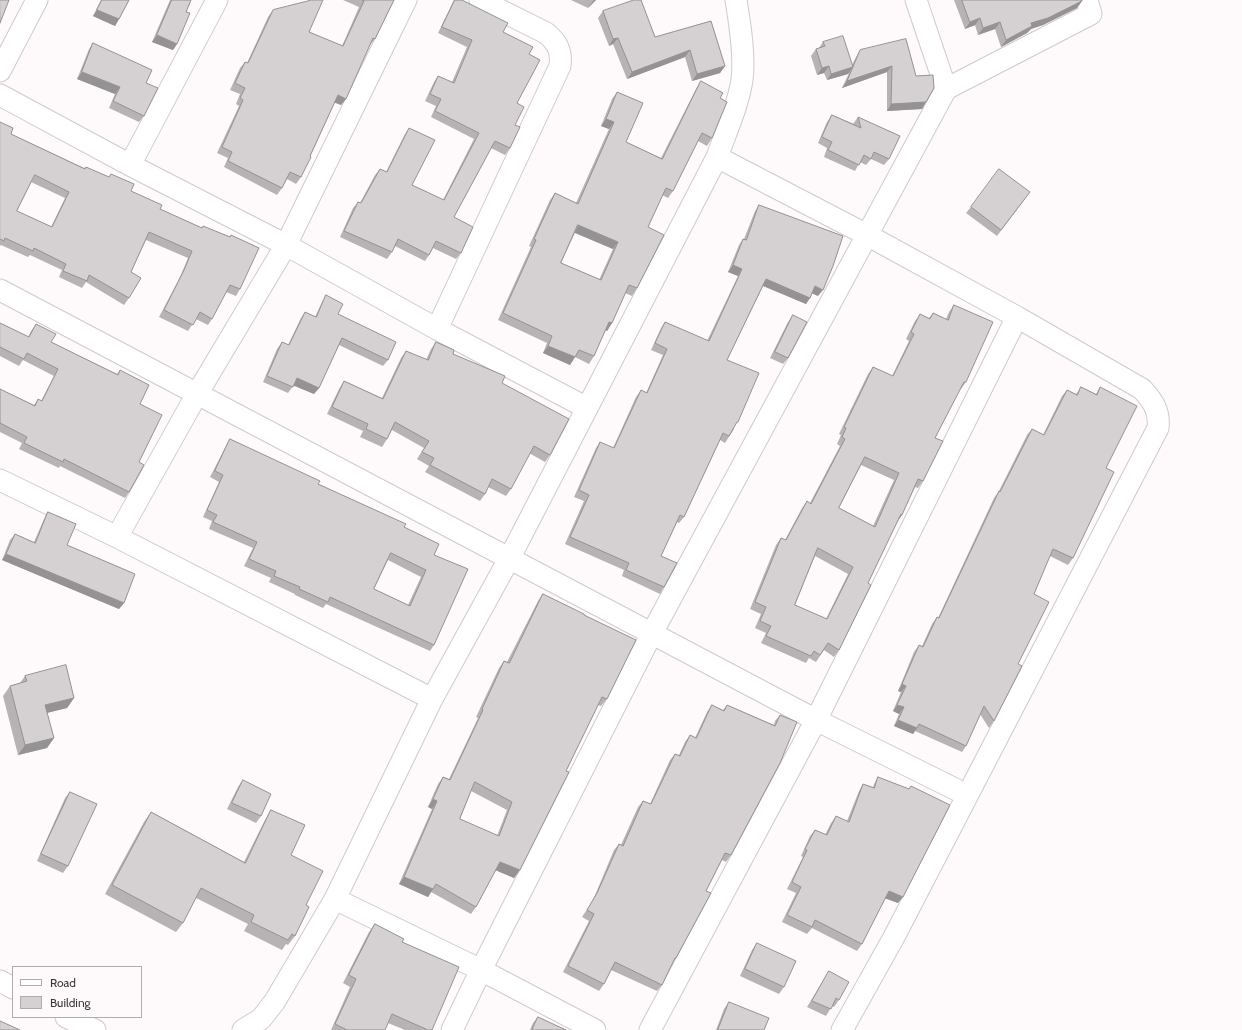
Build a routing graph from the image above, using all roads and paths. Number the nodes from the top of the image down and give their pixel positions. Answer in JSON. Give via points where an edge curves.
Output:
{"nodes":[{"id":1,"x":37,"y":0,"type":"edge"},
{"id":2,"x":217,"y":0,"type":"edge"},
{"id":3,"x":406,"y":0,"type":"edge"},
{"id":4,"x":480,"y":0,"type":"edge"},
{"id":5,"x":736,"y":0,"type":"edge"},
{"id":6,"x":916,"y":0,"type":"edge"},
{"id":7,"x":1087,"y":0,"type":"edge"},
{"id":8,"x":0,"y":71,"type":"edge"},
{"id":9,"x":946,"y":89,"type":"junction"},
{"id":10,"x":0,"y":95,"type":"edge"},
{"id":11,"x":718,"y":157,"type":"junction"},
{"id":12,"x":130,"y":165,"type":"junction"},
{"id":13,"x":867,"y":235,"type":"junction"},
{"id":14,"x":286,"y":245,"type":"junction"},
{"id":15,"x":0,"y":290,"type":"edge"},
{"id":16,"x":1017,"y":317,"type":"junction"},
{"id":17,"x":437,"y":329,"type":"junction"},
{"id":18,"x":198,"y":394,"type":"junction"},
{"id":19,"x":587,"y":408,"type":"junction"},
{"id":20,"x":0,"y":480,"type":"edge"},
{"id":21,"x":117,"y":538,"type":"junction"},
{"id":22,"x":509,"y":559,"type":"junction"},
{"id":23,"x":652,"y":633,"type":"junction"},
{"id":24,"x":432,"y":699,"type":"junction"},
{"id":25,"x":816,"y":720,"type":"junction"},
{"id":26,"x":967,"y":795,"type":"junction"},
{"id":27,"x":335,"y":899,"type":"junction"},
{"id":28,"x":481,"y":970,"type":"junction"},
{"id":29,"x":0,"y":981,"type":"edge"},
{"id":30,"x":12,"y":987,"type":"edge"},
{"id":31,"x":64,"y":1018,"type":"edge"},
{"id":32,"x":67,"y":1018,"type":"edge"},
{"id":33,"x":58,"y":1030,"type":"edge"},
{"id":34,"x":95,"y":1030,"type":"edge"},
{"id":35,"x":243,"y":1030,"type":"edge"},
{"id":36,"x":452,"y":1030,"type":"edge"},
{"id":37,"x":595,"y":1030,"type":"edge"},
{"id":38,"x":650,"y":1030,"type":"edge"},
{"id":39,"x":842,"y":1030,"type":"edge"}],
"edges":[{"from":1,"to":8,"type":"street"},
{"from":2,"to":12,"type":"street"},
{"from":3,"to":14,"type":"street"},
{"from":4,"to":17,"type":"street","via":[[546,33],[559,49],[560,66]]},
{"from":5,"to":11,"type":"street","via":[[742,39],[742,79]]},
{"from":6,"to":9,"type":"street"},
{"from":7,"to":9,"type":"street","via":[[1091,14]]},
{"from":9,"to":13,"type":"street"},
{"from":10,"to":12,"type":"street"},
{"from":11,"to":13,"type":"street"},
{"from":11,"to":19,"type":"street"},
{"from":12,"to":14,"type":"street"},
{"from":13,"to":16,"type":"street"},
{"from":13,"to":23,"type":"street"},
{"from":14,"to":17,"type":"street"},
{"from":14,"to":18,"type":"street"},
{"from":15,"to":18,"type":"street"},
{"from":16,"to":25,"type":"street"},
{"from":16,"to":26,"type":"street","via":[[1142,389],[1157,409],[1159,419],[1158,428]]},
{"from":17,"to":19,"type":"street"},
{"from":18,"to":21,"type":"street"},
{"from":18,"to":22,"type":"street"},
{"from":19,"to":22,"type":"street"},
{"from":20,"to":21,"type":"street"},
{"from":21,"to":24,"type":"street"},
{"from":22,"to":23,"type":"street"},
{"from":22,"to":24,"type":"street"},
{"from":23,"to":25,"type":"street"},
{"from":23,"to":28,"type":"street"},
{"from":24,"to":27,"type":"street"},
{"from":25,"to":26,"type":"street"},
{"from":25,"to":38,"type":"street"},
{"from":26,"to":39,"type":"street","via":[[894,937]]},
{"from":27,"to":28,"type":"street"},
{"from":27,"to":35,"type":"street","via":[[275,1001],[261,1019]]},
{"from":28,"to":36,"type":"street"},
{"from":28,"to":37,"type":"street"},
{"from":29,"to":30,"type":"street"},
{"from":31,"to":33,"type":"street"},
{"from":32,"to":34,"type":"street"}]}
